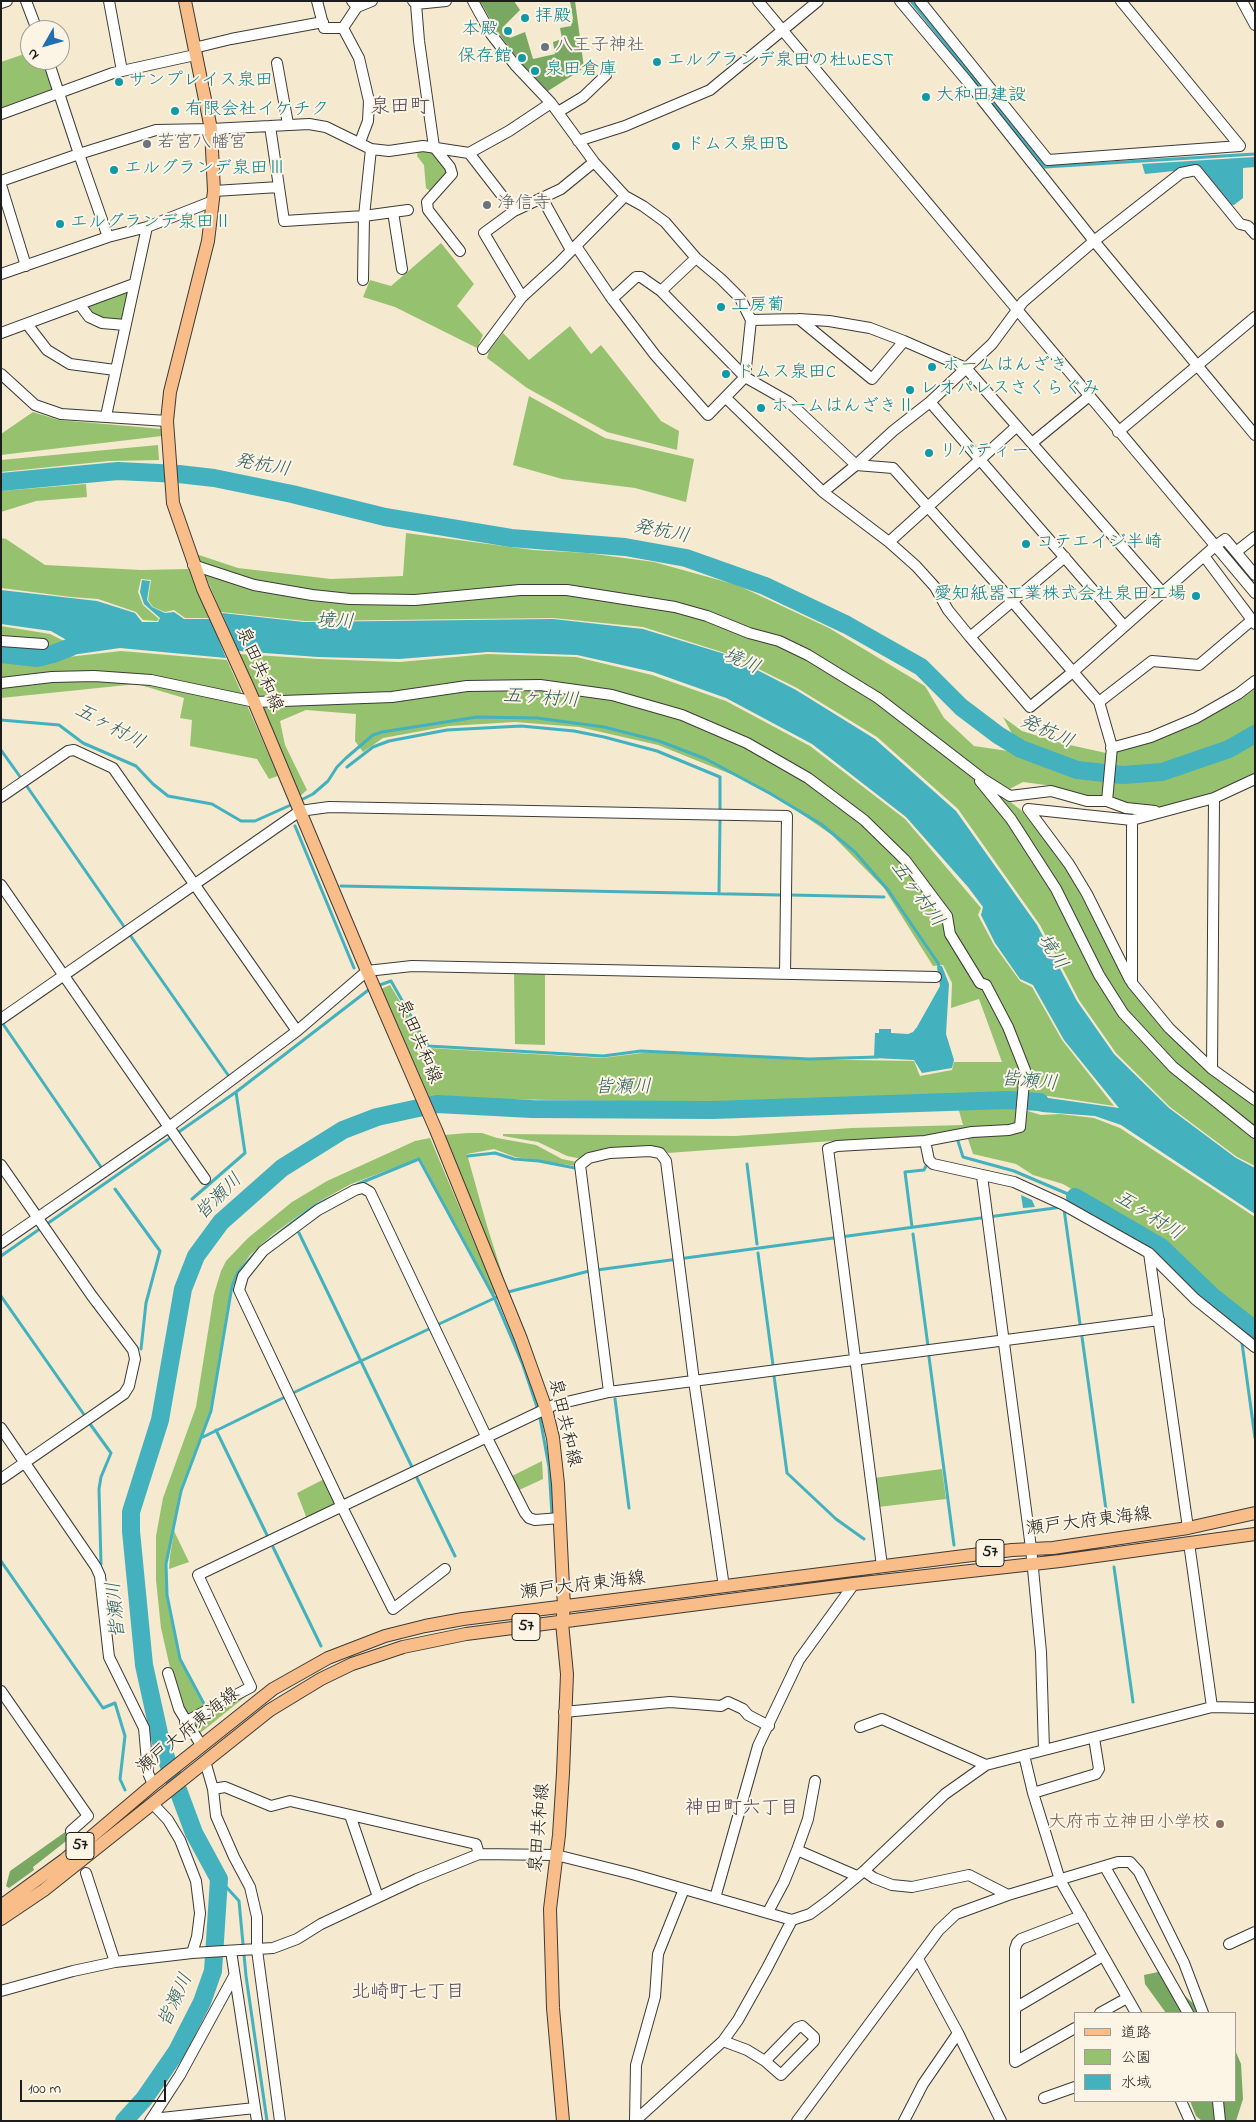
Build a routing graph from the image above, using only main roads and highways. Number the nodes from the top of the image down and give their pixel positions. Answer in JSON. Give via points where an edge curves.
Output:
{"nodes":[{"id":1,"x":184,"y":1,"type":"edge"},
{"id":2,"x":1255,"y":1513,"type":"edge"},
{"id":3,"x":1255,"y":1534,"type":"edge"},
{"id":4,"x":564,"y":1607,"type":"junction"},
{"id":5,"x":562,"y":1623,"type":"junction"},
{"id":6,"x":1,"y":1906,"type":"edge"},
{"id":7,"x":1,"y":1919,"type":"edge"},
{"id":8,"x":563,"y":2121,"type":"edge"}],
"edges":[{"from":1,"to":4,"type":"main road","name":"泉田共和線","via":[[211,129],[214,196],[208,241],[170,392],[166,421],[173,503],[193,565],[419,1089],[530,1363],[546,1409],[556,1463]]},
{"from":2,"to":4,"type":"main road","name":"瀬戸大府東海線","number":"57","via":[[1188,1528],[1053,1548],[1031,1548]]},
{"from":3,"to":5,"type":"main road","name":"瀬戸大府東海線","number":"57"},
{"from":4,"to":5,"type":"main road","name":"泉田共和線"},
{"from":4,"to":6,"type":"main road","name":"瀬戸大府東海線","number":"57","via":[[425,1626],[364,1643],[300,1672],[273,1689],[154,1783],[64,1860]]},
{"from":5,"to":7,"type":"main road","name":"瀬戸大府東海線","number":"57","via":[[436,1639],[378,1654],[321,1678],[270,1710],[44,1890]]},
{"from":5,"to":8,"type":"main road","name":"泉田共和線","via":[[567,1674],[563,1773],[550,1910],[553,2008]]}]}
